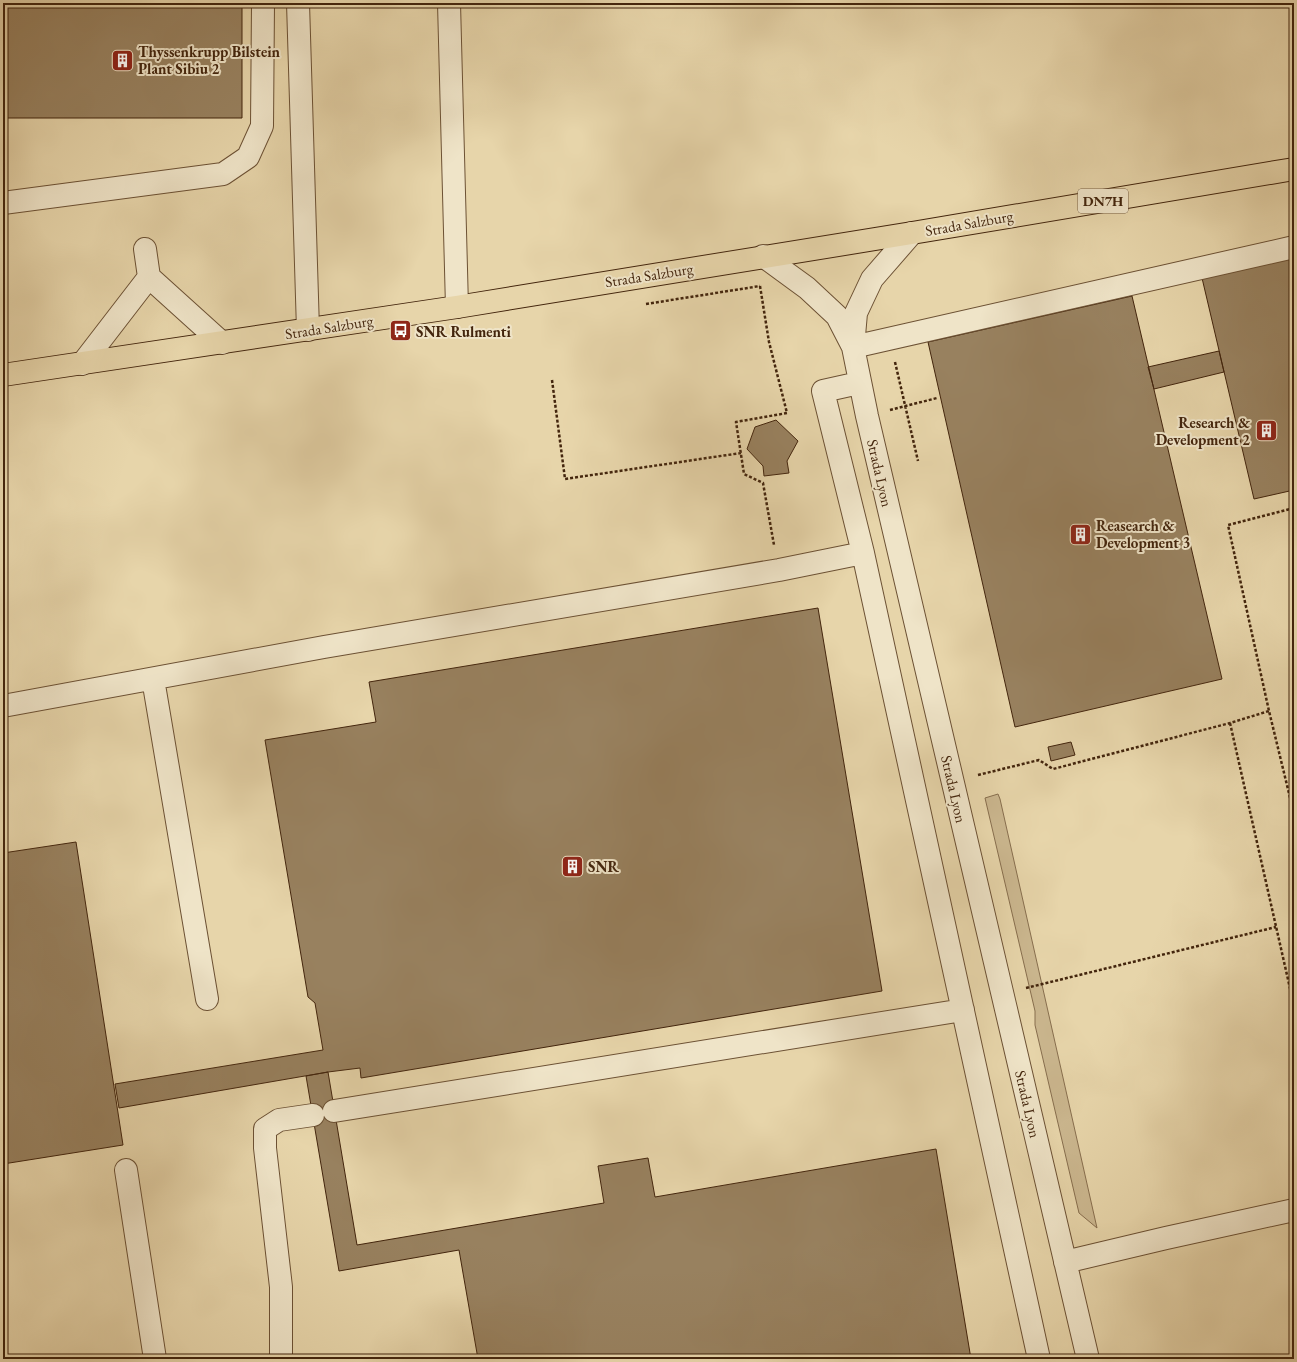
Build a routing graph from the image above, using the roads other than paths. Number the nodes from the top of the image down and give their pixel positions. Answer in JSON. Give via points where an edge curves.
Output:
{"nodes":[{"id":1,"x":263,"y":3,"type":"edge"},
{"id":2,"x":298,"y":3,"type":"edge"},
{"id":3,"x":449,"y":3,"type":"edge"},
{"id":4,"x":1294,"y":169,"type":"edge"},
{"id":5,"x":3,"y":203,"type":"edge"},
{"id":6,"x":912,"y":233,"type":"junction"},
{"id":7,"x":1294,"y":247,"type":"edge"},
{"id":8,"x":145,"y":249,"type":"dead end"},
{"id":9,"x":760,"y":257,"type":"junction"},
{"id":10,"x":149,"y":277,"type":"junction"},
{"id":11,"x":457,"y":307,"type":"junction"},
{"id":12,"x":308,"y":330,"type":"junction"},
{"id":13,"x":222,"y":343,"type":"junction"},
{"id":14,"x":853,"y":347,"type":"junction"},
{"id":15,"x":82,"y":364,"type":"junction"},
{"id":16,"x":3,"y":375,"type":"edge"},
{"id":17,"x":859,"y":383,"type":"junction"},
{"id":18,"x":863,"y":553,"type":"junction"},
{"id":19,"x":152,"y":679,"type":"junction"},
{"id":20,"x":3,"y":706,"type":"edge"},
{"id":21,"x":207,"y":999,"type":"dead end"},
{"id":22,"x":963,"y":1010,"type":"junction"},
{"id":23,"x":334,"y":1111,"type":"dead end"},
{"id":24,"x":313,"y":1115,"type":"dead end"},
{"id":25,"x":126,"y":1170,"type":"dead end"},
{"id":26,"x":1294,"y":1210,"type":"edge"},
{"id":27,"x":1065,"y":1262,"type":"junction"},
{"id":28,"x":155,"y":1359,"type":"edge"},
{"id":29,"x":281,"y":1359,"type":"edge"},
{"id":30,"x":1039,"y":1359,"type":"edge"},
{"id":31,"x":1088,"y":1359,"type":"edge"}],
"edges":[{"from":1,"to":5,"type":"street","via":[[262,126],[248,157],[223,174]]},
{"from":2,"to":12,"type":"street"},
{"from":3,"to":11,"type":"street"},
{"from":4,"to":6,"type":"main road","name":"Strada Salzburg","number":"DN7H"},
{"from":6,"to":9,"type":"main road","name":"Strada Salzburg","number":"DN7H"},
{"from":6,"to":14,"type":"street","name":"Strada Lyon","via":[[872,279],[856,313]]},
{"from":7,"to":14,"type":"street"},
{"from":8,"to":10,"type":"street"},
{"from":9,"to":11,"type":"main road","name":"Strada Salzburg","number":"DN7H"},
{"from":9,"to":14,"type":"street","via":[[807,288],[838,316]]},
{"from":10,"to":13,"type":"street"},
{"from":10,"to":15,"type":"street"},
{"from":11,"to":12,"type":"main road","name":"Strada Salzburg","number":"DN7H"},
{"from":12,"to":13,"type":"main road","name":"Strada Salzburg","number":"DN7H"},
{"from":13,"to":15,"type":"main road","name":"Strada Salzburg","number":"DN7H"},
{"from":14,"to":17,"type":"street","name":"Strada Lyon"},
{"from":15,"to":16,"type":"main road","name":"Strada Salzburg","number":"DN7H"},
{"from":17,"to":18,"type":"street","via":[[823,390]]},
{"from":17,"to":27,"type":"street","name":"Strada Lyon"},
{"from":18,"to":19,"type":"street","via":[[779,570],[324,647]]},
{"from":18,"to":22,"type":"street"},
{"from":19,"to":20,"type":"street"},
{"from":19,"to":21,"type":"street"},
{"from":22,"to":23,"type":"street"},
{"from":22,"to":30,"type":"street"},
{"from":24,"to":29,"type":"street","via":[[279,1120],[265,1129],[280,1287]]},
{"from":25,"to":28,"type":"street"},
{"from":26,"to":27,"type":"street"},
{"from":27,"to":31,"type":"street","name":"Strada Lyon"}]}
